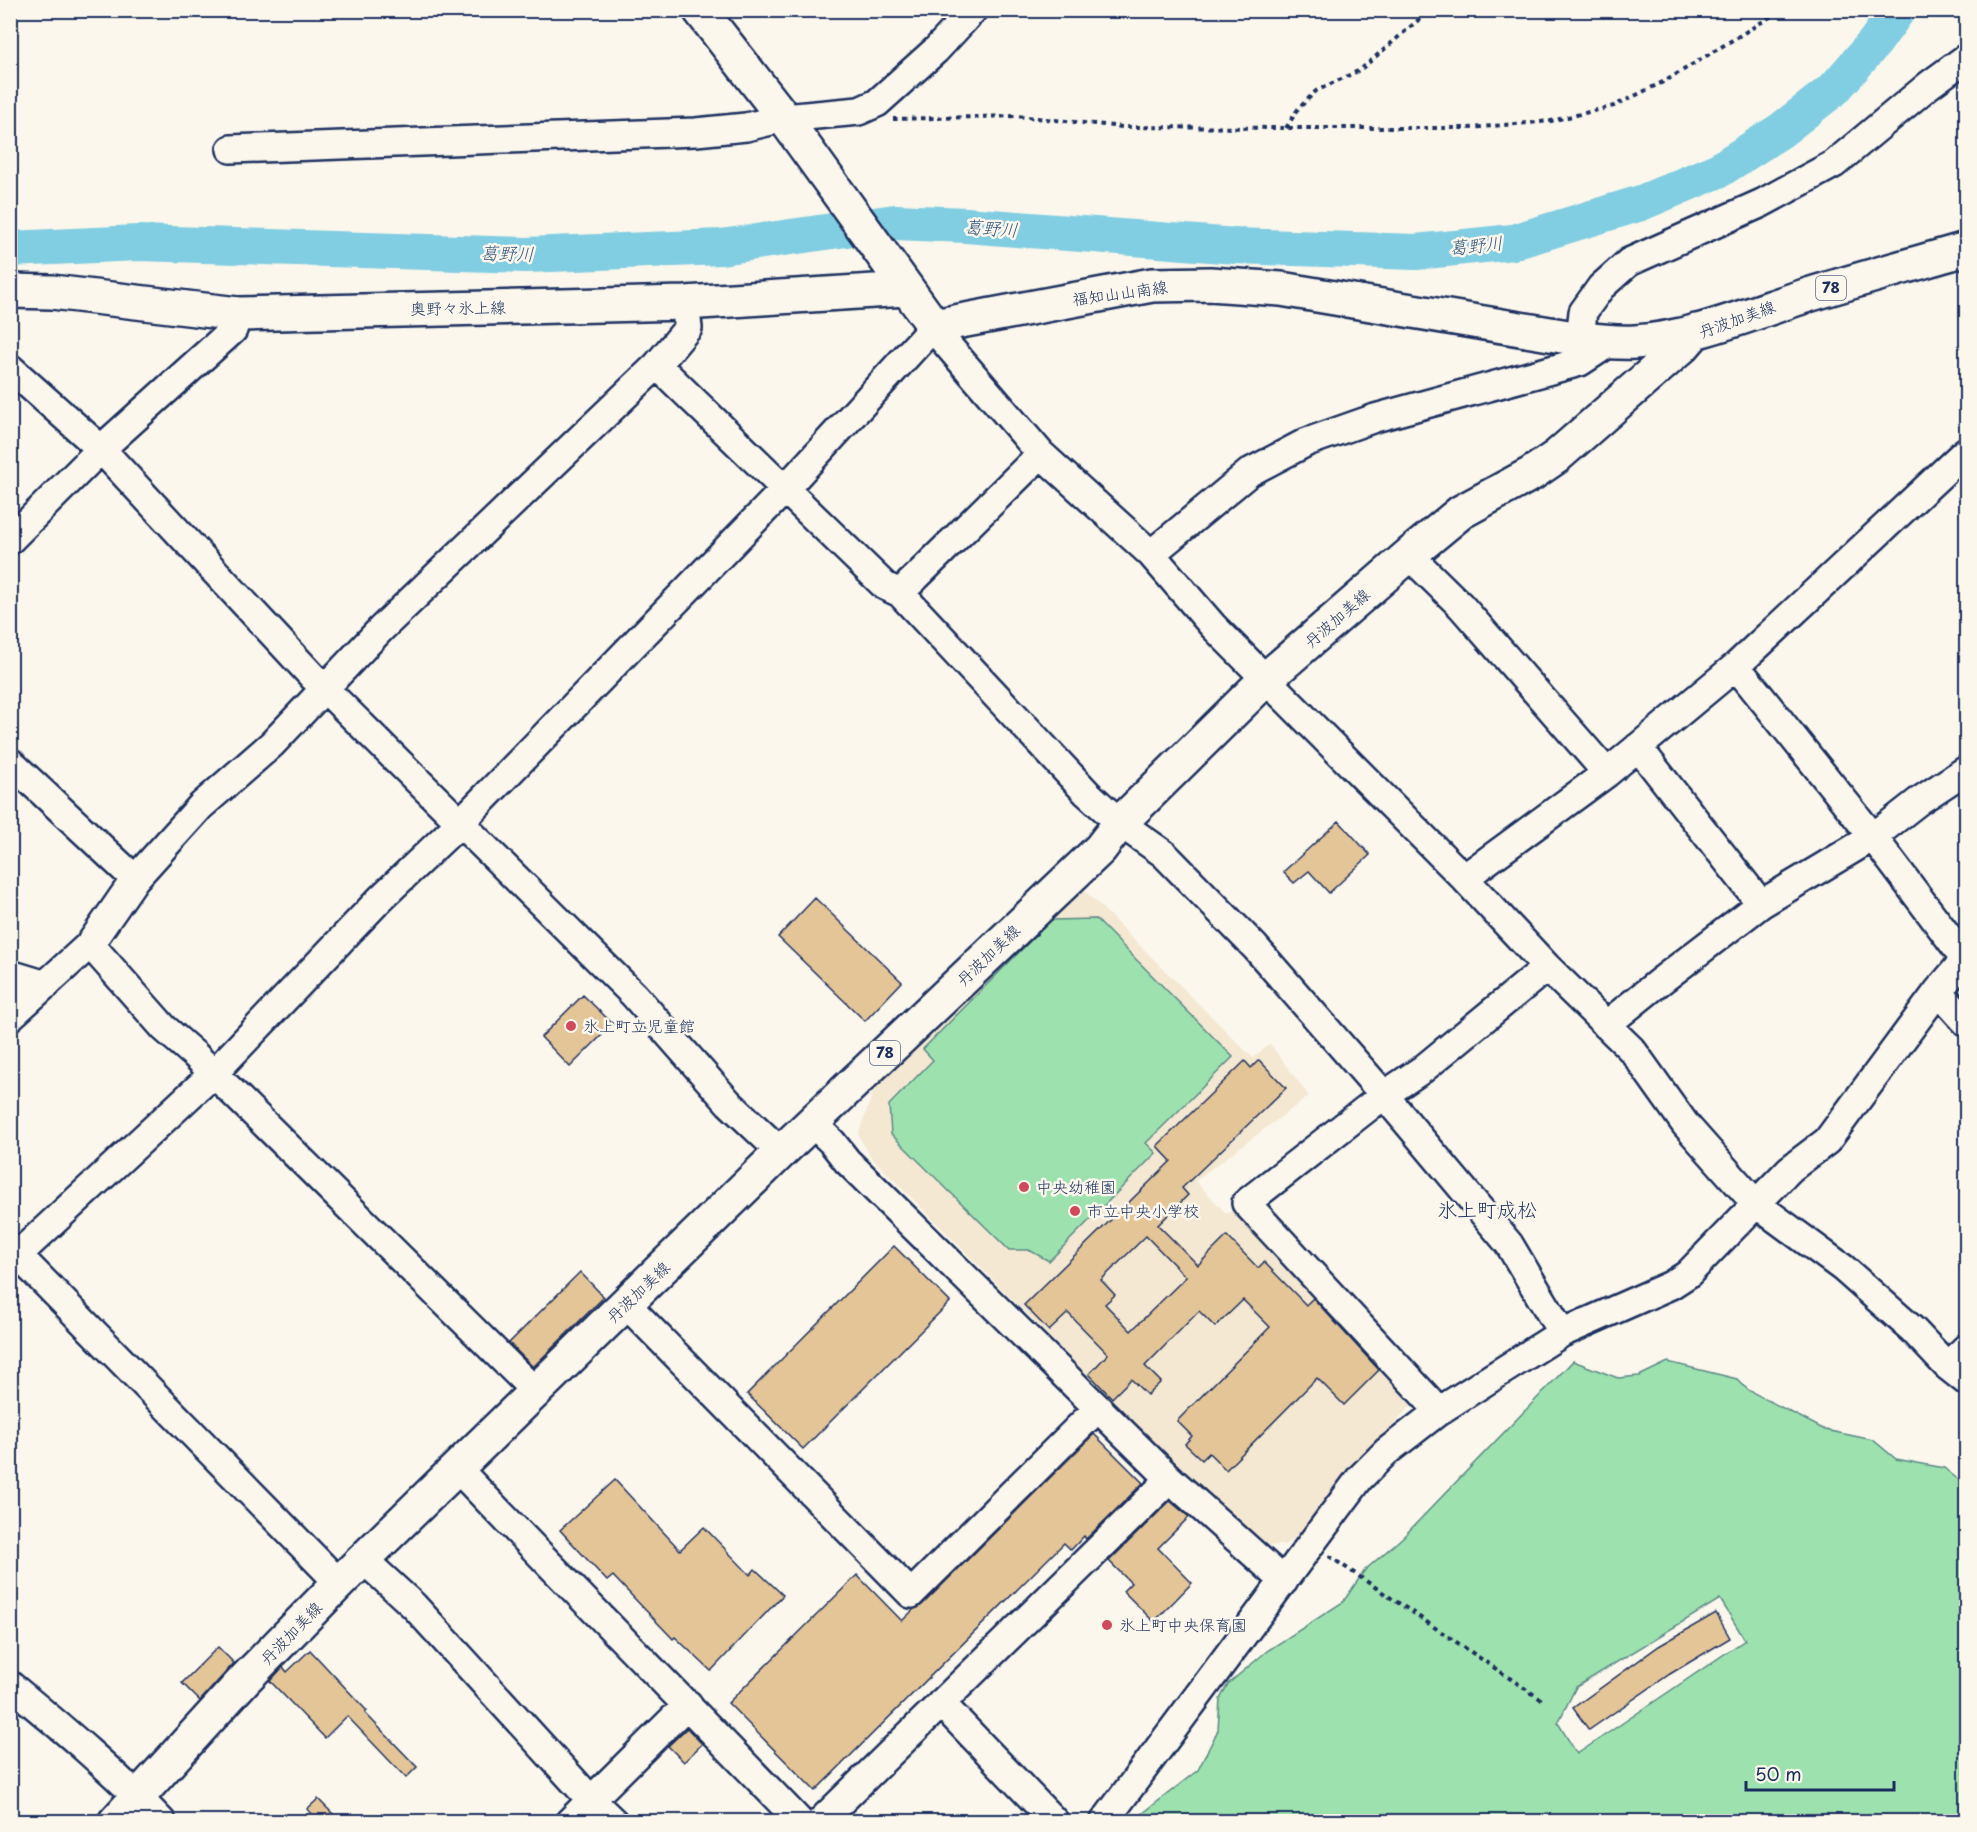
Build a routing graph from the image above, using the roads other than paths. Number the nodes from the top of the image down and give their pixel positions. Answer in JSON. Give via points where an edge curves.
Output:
{"nodes":[{"id":1,"x":700,"y":10,"type":"edge"},
{"id":2,"x":973,"y":10,"type":"edge"},
{"id":3,"x":1966,"y":58,"type":"edge"},
{"id":4,"x":787,"y":122,"type":"junction"},
{"id":5,"x":231,"y":148,"type":"dead end"},
{"id":6,"x":1966,"y":249,"type":"edge"},
{"id":7,"x":903,"y":285,"type":"junction"},
{"id":8,"x":10,"y":291,"type":"edge"},
{"id":9,"x":686,"y":303,"type":"junction"},
{"id":10,"x":237,"y":314,"type":"junction"},
{"id":11,"x":934,"y":326,"type":"junction"},
{"id":12,"x":1696,"y":331,"type":"junction"},
{"id":13,"x":1604,"y":341,"type":"junction"},
{"id":14,"x":657,"y":365,"type":"junction"},
{"id":15,"x":10,"y":368,"type":"edge"},
{"id":16,"x":1636,"y":388,"type":"junction"},
{"id":17,"x":102,"y":449,"type":"junction"},
{"id":18,"x":1966,"y":451,"type":"edge"},
{"id":19,"x":1041,"y":454,"type":"junction"},
{"id":20,"x":784,"y":489,"type":"junction"},
{"id":21,"x":10,"y":540,"type":"edge"},
{"id":22,"x":1151,"y":554,"type":"junction"},
{"id":23,"x":1409,"y":555,"type":"junction"},
{"id":24,"x":900,"y":593,"type":"junction"},
{"id":25,"x":1736,"y":666,"type":"junction"},
{"id":26,"x":1267,"y":678,"type":"junction"},
{"id":27,"x":324,"y":688,"type":"junction"},
{"id":28,"x":1638,"y":747,"type":"junction"},
{"id":29,"x":10,"y":762,"type":"edge"},
{"id":30,"x":1966,"y":770,"type":"edge"},
{"id":31,"x":1607,"y":773,"type":"junction"},
{"id":32,"x":461,"y":822,"type":"junction"},
{"id":33,"x":1120,"y":823,"type":"junction"},
{"id":34,"x":1873,"y":837,"type":"junction"},
{"id":35,"x":1464,"y":878,"type":"junction"},
{"id":36,"x":135,"y":879,"type":"junction"},
{"id":37,"x":1761,"y":904,"type":"junction"},
{"id":38,"x":90,"y":944,"type":"junction"},
{"id":39,"x":1966,"y":958,"type":"edge"},
{"id":40,"x":1547,"y":967,"type":"junction"},
{"id":41,"x":10,"y":974,"type":"edge"},
{"id":42,"x":46,"y":985,"type":"junction"},
{"id":43,"x":1938,"y":991,"type":"junction"},
{"id":44,"x":10,"y":1017,"type":"edge"},
{"id":45,"x":1966,"y":1022,"type":"edge"},
{"id":46,"x":1606,"y":1025,"type":"junction"},
{"id":47,"x":214,"y":1073,"type":"junction"},
{"id":48,"x":1384,"y":1095,"type":"junction"},
{"id":49,"x":812,"y":1123,"type":"junction"},
{"id":50,"x":781,"y":1152,"type":"junction"},
{"id":51,"x":1756,"y":1204,"type":"junction"},
{"id":52,"x":13,"y":1255,"type":"edge"},
{"id":53,"x":626,"y":1304,"type":"junction"},
{"id":54,"x":1562,"y":1334,"type":"junction"},
{"id":55,"x":1966,"y":1348,"type":"edge"},
{"id":56,"x":1957,"y":1374,"type":"edge"},
{"id":57,"x":536,"y":1392,"type":"junction"},
{"id":58,"x":1098,"y":1408,"type":"junction"},
{"id":59,"x":1439,"y":1411,"type":"junction"},
{"id":60,"x":457,"y":1468,"type":"junction"},
{"id":61,"x":1170,"y":1479,"type":"junction"},
{"id":62,"x":364,"y":1560,"type":"junction"},
{"id":63,"x":1284,"y":1581,"type":"junction"},
{"id":64,"x":339,"y":1583,"type":"junction"},
{"id":65,"x":10,"y":1685,"type":"edge"},
{"id":66,"x":941,"y":1703,"type":"junction"},
{"id":67,"x":688,"y":1704,"type":"junction"},
{"id":68,"x":138,"y":1795,"type":"junction"},
{"id":69,"x":591,"y":1800,"type":"junction"},
{"id":70,"x":1044,"y":1818,"type":"edge"},
{"id":71,"x":115,"y":1821,"type":"edge"},
{"id":72,"x":162,"y":1821,"type":"edge"},
{"id":73,"x":569,"y":1821,"type":"edge"},
{"id":74,"x":614,"y":1821,"type":"edge"},
{"id":75,"x":800,"y":1821,"type":"edge"},
{"id":76,"x":820,"y":1821,"type":"edge"},
{"id":77,"x":1104,"y":1821,"type":"edge"}],
"edges":[{"from":1,"to":4,"type":"main road"},
{"from":2,"to":4,"type":"street","via":[[877,103],[860,111]]},
{"from":3,"to":13,"type":"street","via":[[1834,164],[1762,203],[1629,262],[1601,287],[1582,312]]},
{"from":4,"to":5,"type":"street","via":[[696,132]]},
{"from":4,"to":7,"type":"main road"},
{"from":6,"to":12,"type":"main road","name":"丹波加美線","number":"78"},
{"from":7,"to":9,"type":"main road","name":"奥野々氷上線"},
{"from":7,"to":11,"type":"main road"},
{"from":8,"to":10,"type":"main road","name":"奥野々氷上線","via":[[52,292]]},
{"from":9,"to":10,"type":"main road","name":"奥野々氷上線"},
{"from":9,"to":14,"type":"street","via":[[688,328]]},
{"from":10,"to":17,"type":"street","via":[[233,330]]},
{"from":11,"to":13,"type":"main road","name":"福知山山南線","via":[[1152,285],[1210,284],[1281,289]]},
{"from":11,"to":19,"type":"street"},
{"from":11,"to":20,"type":"street"},
{"from":12,"to":13,"type":"main road","name":"福知山山南線","via":[[1664,338]]},
{"from":12,"to":16,"type":"main road","name":"丹波加美線","number":"78"},
{"from":13,"to":16,"type":"main road","via":[[1633,352],[1642,373]]},
{"from":13,"to":22,"type":"street","via":[[1581,362],[1375,418],[1307,442],[1250,472]]},
{"from":14,"to":20,"type":"street"},
{"from":14,"to":27,"type":"street"},
{"from":15,"to":17,"type":"street"},
{"from":16,"to":23,"type":"main road","name":"丹波加美線","number":"78","via":[[1556,457],[1461,512]]},
{"from":17,"to":21,"type":"street"},
{"from":17,"to":27,"type":"street"},
{"from":18,"to":25,"type":"street"},
{"from":19,"to":22,"type":"street"},
{"from":19,"to":24,"type":"street"},
{"from":20,"to":24,"type":"street","via":[[885,586]]},
{"from":20,"to":32,"type":"street"},
{"from":22,"to":26,"type":"street","via":[[1213,626]]},
{"from":23,"to":26,"type":"main road","name":"丹波加美線","number":"78"},
{"from":23,"to":31,"type":"street","via":[[1461,606]]},
{"from":24,"to":33,"type":"street","via":[[1087,793]]},
{"from":25,"to":28,"type":"street"},
{"from":25,"to":34,"type":"street"},
{"from":26,"to":33,"type":"main road","name":"丹波加美線","number":"78"},
{"from":26,"to":35,"type":"street"},
{"from":27,"to":32,"type":"street"},
{"from":27,"to":36,"type":"street","via":[[272,744],[201,806]]},
{"from":28,"to":31,"type":"street"},
{"from":28,"to":37,"type":"street"},
{"from":29,"to":36,"type":"street"},
{"from":30,"to":34,"type":"street"},
{"from":31,"to":35,"type":"street"},
{"from":32,"to":47,"type":"street","via":[[381,898]]},
{"from":32,"to":50,"type":"street","via":[[634,995],[729,1103]]},
{"from":33,"to":48,"type":"street","via":[[1164,854],[1246,938]]},
{"from":33,"to":49,"type":"main road","name":"丹波加美線","number":"78","via":[[1100,849]]},
{"from":34,"to":37,"type":"street"},
{"from":34,"to":39,"type":"street"},
{"from":35,"to":40,"type":"street"},
{"from":36,"to":38,"type":"street"},
{"from":37,"to":46,"type":"street"},
{"from":38,"to":42,"type":"street"},
{"from":38,"to":47,"type":"street","via":[[164,1028]]},
{"from":39,"to":43,"type":"street"},
{"from":40,"to":46,"type":"street"},
{"from":40,"to":48,"type":"street","via":[[1423,1069]]},
{"from":41,"to":42,"type":"street"},
{"from":42,"to":44,"type":"street"},
{"from":43,"to":45,"type":"street"},
{"from":43,"to":51,"type":"street","via":[[1827,1141],[1790,1169]]},
{"from":46,"to":51,"type":"street","via":[[1634,1051],[1685,1124]]},
{"from":47,"to":52,"type":"street"},
{"from":47,"to":57,"type":"street"},
{"from":48,"to":54,"type":"street","via":[[1509,1244]]},
{"from":48,"to":59,"type":"street","via":[[1246,1203]]},
{"from":49,"to":50,"type":"main road","name":"丹波加美線","number":"78"},
{"from":49,"to":58,"type":"street"},
{"from":50,"to":53,"type":"main road","name":"丹波加美線","number":"78"},
{"from":51,"to":54,"type":"street","via":[[1680,1280]]},
{"from":51,"to":56,"type":"street","via":[[1843,1268]]},
{"from":52,"to":64,"type":"street"},
{"from":53,"to":57,"type":"main road","name":"丹波加美線","number":"78"},
{"from":53,"to":58,"type":"street","via":[[911,1593]]},
{"from":54,"to":59,"type":"street"},
{"from":55,"to":56,"type":"street"},
{"from":57,"to":60,"type":"main road","name":"丹波加美線","number":"78"},
{"from":58,"to":61,"type":"street"},
{"from":59,"to":63,"type":"street","via":[[1386,1452],[1360,1478]]},
{"from":60,"to":62,"type":"main road","name":"丹波加美線","number":"78"},
{"from":60,"to":67,"type":"street"},
{"from":61,"to":63,"type":"street"},
{"from":61,"to":66,"type":"street"},
{"from":62,"to":64,"type":"main road","name":"丹波加美線","number":"78"},
{"from":62,"to":69,"type":"street","via":[[414,1606]]},
{"from":63,"to":77,"type":"street"},
{"from":64,"to":68,"type":"main road","name":"丹波加美線","number":"78"},
{"from":65,"to":68,"type":"street"},
{"from":66,"to":70,"type":"street"},
{"from":66,"to":76,"type":"street"},
{"from":67,"to":69,"type":"street"},
{"from":67,"to":75,"type":"street"},
{"from":68,"to":71,"type":"main road","name":"丹波加美線","number":"78"},
{"from":68,"to":72,"type":"street"},
{"from":69,"to":73,"type":"street"},
{"from":69,"to":74,"type":"street"}]}
